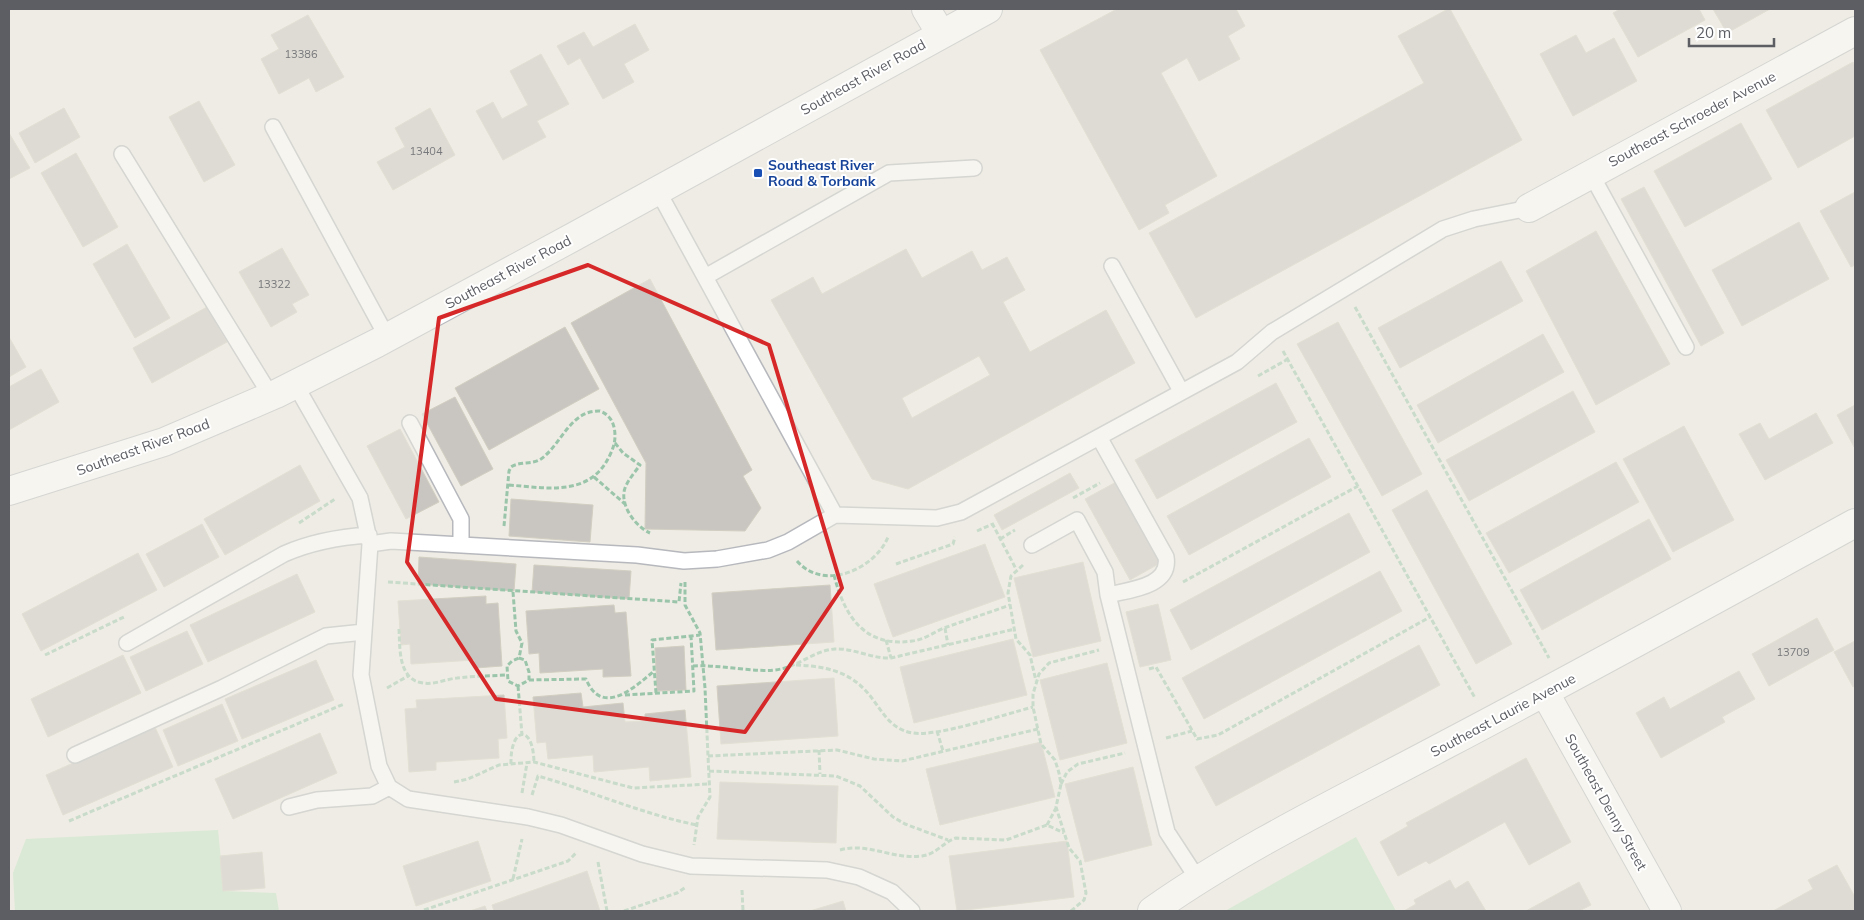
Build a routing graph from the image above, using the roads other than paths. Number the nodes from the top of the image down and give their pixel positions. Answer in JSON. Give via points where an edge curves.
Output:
{"nodes":[{"id":1,"x":926,"y":9,"type":"edge"},
{"id":2,"x":988,"y":9,"type":"edge"},
{"id":3,"x":1855,"y":31,"type":"edge"},
{"id":4,"x":941,"y":34,"type":"junction"},
{"id":5,"x":273,"y":127,"type":"dead end"},
{"id":6,"x":122,"y":154,"type":"dead end"},
{"id":7,"x":974,"y":168,"type":"dead end"},
{"id":8,"x":1591,"y":174,"type":"junction"},
{"id":9,"x":658,"y":191,"type":"junction"},
{"id":10,"x":1529,"y":208,"type":"joint"},
{"id":11,"x":1112,"y":266,"type":"dead end"},
{"id":12,"x":705,"y":277,"type":"junction"},
{"id":13,"x":387,"y":337,"type":"junction"},
{"id":14,"x":1686,"y":347,"type":"dead end"},
{"id":15,"x":283,"y":390,"type":"junction"},
{"id":16,"x":1181,"y":391,"type":"junction"},
{"id":17,"x":410,"y":423,"type":"dead end"},
{"id":18,"x":1099,"y":437,"type":"junction"},
{"id":19,"x":9,"y":491,"type":"edge"},
{"id":20,"x":835,"y":515,"type":"junction"},
{"id":21,"x":1855,"y":523,"type":"edge"},
{"id":22,"x":370,"y":539,"type":"junction"},
{"id":23,"x":461,"y":545,"type":"junction"},
{"id":24,"x":1032,"y":545,"type":"dead end"},
{"id":25,"x":1108,"y":595,"type":"junction"},
{"id":26,"x":364,"y":632,"type":"junction"},
{"id":27,"x":128,"y":643,"type":"dead end"},
{"id":28,"x":1554,"y":688,"type":"junction"},
{"id":29,"x":75,"y":755,"type":"dead end"},
{"id":30,"x":390,"y":787,"type":"junction"},
{"id":31,"x":289,"y":806,"type":"dead end"},
{"id":32,"x":1199,"y":881,"type":"junction"},
{"id":33,"x":912,"y":911,"type":"edge"},
{"id":34,"x":1152,"y":911,"type":"edge"},
{"id":35,"x":1667,"y":911,"type":"edge"}],
"edges":[{"from":1,"to":4,"type":"street"},
{"from":2,"to":4,"type":"street","name":"Southeast River Road"},
{"from":3,"to":8,"type":"street","name":"Southeast Schroeder Avenue"},
{"from":4,"to":9,"type":"street","name":"Southeast River Road"},
{"from":5,"to":13,"type":"lane"},
{"from":6,"to":15,"type":"lane"},
{"from":7,"to":12,"type":"lane","via":[[889,173]]},
{"from":8,"to":10,"type":"street","name":"Southeast Schroeder Avenue"},
{"from":8,"to":14,"type":"lane"},
{"from":9,"to":12,"type":"lane"},
{"from":9,"to":13,"type":"street","name":"Southeast River Road"},
{"from":10,"to":16,"type":"lane","via":[[1443,229],[1272,332],[1237,362]]},
{"from":11,"to":16,"type":"lane"},
{"from":12,"to":20,"type":"lane"},
{"from":13,"to":15,"type":"street","name":"Southeast River Road"},
{"from":15,"to":19,"type":"street","name":"Southeast River Road","via":[[164,442]]},
{"from":15,"to":22,"type":"lane","via":[[360,498]]},
{"from":16,"to":18,"type":"lane"},
{"from":17,"to":23,"type":"lane","via":[[461,519]]},
{"from":18,"to":20,"type":"lane","via":[[961,512],[937,518]]},
{"from":18,"to":25,"type":"lane","via":[[1167,564],[1157,581]]},
{"from":20,"to":23,"type":"lane","via":[[768,550],[717,559],[684,561]]},
{"from":21,"to":28,"type":"street","name":"Southeast Laurie Avenue"},
{"from":22,"to":23,"type":"lane"},
{"from":22,"to":26,"type":"lane"},
{"from":22,"to":27,"type":"lane","via":[[345,536],[298,548]]},
{"from":24,"to":25,"type":"lane","via":[[1077,520],[1105,572]]},
{"from":25,"to":32,"type":"lane","via":[[1167,832]]},
{"from":26,"to":29,"type":"lane","via":[[326,636]]},
{"from":26,"to":30,"type":"lane","via":[[361,675],[379,766]]},
{"from":28,"to":32,"type":"street","name":"Southeast Laurie Avenue","via":[[1290,828]]},
{"from":28,"to":35,"type":"street","name":"Southeast Denny Street"},
{"from":30,"to":31,"type":"lane","via":[[372,796],[317,800]]},
{"from":30,"to":33,"type":"lane","via":[[408,799],[509,812],[691,866],[827,870],[859,877],[892,892]]},
{"from":32,"to":34,"type":"street","name":"Southeast Laurie Avenue"}]}
